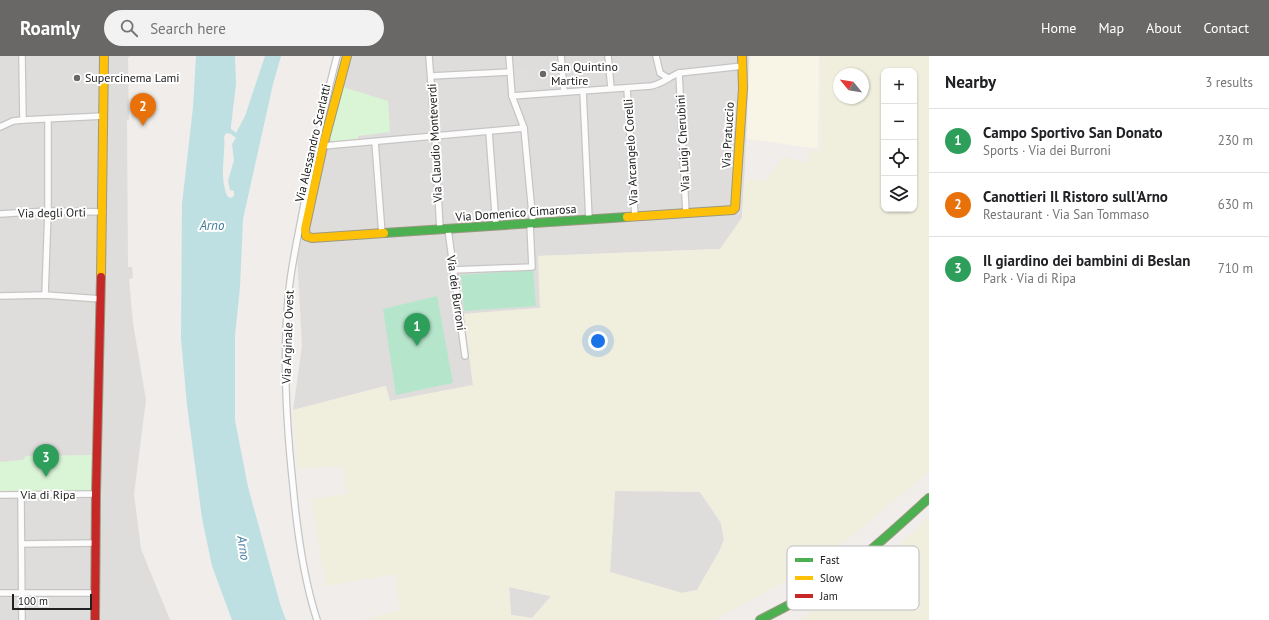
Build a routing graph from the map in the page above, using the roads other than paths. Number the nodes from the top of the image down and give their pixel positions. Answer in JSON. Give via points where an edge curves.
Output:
{"nodes":[{"id":1,"x":22,"y":56,"type":"edge"},
{"id":2,"x":104,"y":56,"type":"edge"},
{"id":3,"x":337,"y":56,"type":"edge"},
{"id":4,"x":347,"y":56,"type":"edge"},
{"id":5,"x":429,"y":56,"type":"edge"},
{"id":6,"x":509,"y":56,"type":"edge"},
{"id":7,"x":561,"y":56,"type":"edge"},
{"id":8,"x":608,"y":56,"type":"edge"},
{"id":9,"x":656,"y":56,"type":"edge"},
{"id":10,"x":742,"y":56,"type":"edge"},
{"id":11,"x":743,"y":66,"type":"junction"},
{"id":12,"x":510,"y":72,"type":"junction"},
{"id":13,"x":679,"y":73,"type":"junction"},
{"id":14,"x":431,"y":76,"type":"junction"},
{"id":15,"x":668,"y":78,"type":"junction"},
{"id":16,"x":611,"y":88,"type":"junction"},
{"id":17,"x":627,"y":88,"type":"junction"},
{"id":18,"x":583,"y":91,"type":"junction"},
{"id":19,"x":564,"y":92,"type":"junction"},
{"id":20,"x":512,"y":96,"type":"junction"},
{"id":21,"x":104,"y":116,"type":"junction"},
{"id":22,"x":23,"y":120,"type":"junction"},
{"id":23,"x":48,"y":120,"type":"junction"},
{"id":24,"x":0,"y":127,"type":"edge"},
{"id":25,"x":524,"y":128,"type":"junction"},
{"id":26,"x":490,"y":132,"type":"junction"},
{"id":27,"x":435,"y":136,"type":"junction"},
{"id":28,"x":375,"y":142,"type":"junction"},
{"id":29,"x":324,"y":146,"type":"junction"},
{"id":30,"x":48,"y":211,"type":"junction"},
{"id":31,"x":729,"y":211,"type":"joint"},
{"id":32,"x":103,"y":212,"type":"junction"},
{"id":33,"x":0,"y":214,"type":"edge"},
{"id":34,"x":686,"y":214,"type":"junction"},
{"id":35,"x":635,"y":217,"type":"junction"},
{"id":36,"x":589,"y":220,"type":"junction"},
{"id":37,"x":531,"y":224,"type":"junction"},
{"id":38,"x":496,"y":226,"type":"junction"},
{"id":39,"x":444,"y":229,"type":"junction"},
{"id":40,"x":382,"y":234,"type":"junction"},
{"id":41,"x":306,"y":236,"type":"joint"},
{"id":42,"x":453,"y":270,"type":"junction"},
{"id":43,"x":45,"y":295,"type":"junction"},
{"id":44,"x":0,"y":296,"type":"edge"},
{"id":45,"x":101,"y":299,"type":"junction"},
{"id":46,"x":465,"y":356,"type":"dead end"},
{"id":47,"x":21,"y":494,"type":"junction"},
{"id":48,"x":96,"y":494,"type":"junction"},
{"id":49,"x":0,"y":495,"type":"edge"},
{"id":50,"x":929,"y":498,"type":"edge"},
{"id":51,"x":96,"y":543,"type":"junction"},
{"id":52,"x":22,"y":544,"type":"junction"},
{"id":53,"x":875,"y":546,"type":"edge"},
{"id":54,"x":0,"y":593,"type":"edge"},
{"id":55,"x":22,"y":593,"type":"junction"},
{"id":56,"x":95,"y":593,"type":"junction"},
{"id":57,"x":787,"y":606,"type":"edge"},
{"id":58,"x":22,"y":620,"type":"edge"},
{"id":59,"x":95,"y":620,"type":"edge"},
{"id":60,"x":317,"y":620,"type":"edge"},
{"id":61,"x":760,"y":620,"type":"edge"}],
"edges":[{"from":1,"to":22,"type":"street"},
{"from":2,"to":21,"type":"street"},
{"from":3,"to":60,"type":"street","name":"Via Arginale Ovest","via":[[320,124],[293,260],[286,334],[287,407],[296,516],[304,566]]},
{"from":4,"to":29,"type":"street","name":"Via Alessandro Scarlatti"},
{"from":5,"to":14,"type":"street","name":"Via Claudio Monteverdi"},
{"from":6,"to":12,"type":"street"},
{"from":7,"to":19,"type":"street"},
{"from":8,"to":16,"type":"street"},
{"from":9,"to":15,"type":"street","via":[[660,73]]},
{"from":10,"to":11,"type":"street","name":"Via Pratuccio"},
{"from":11,"to":13,"type":"street"},
{"from":11,"to":31,"type":"street","name":"Via Pratuccio","via":[[736,202],[735,208]]},
{"from":12,"to":14,"type":"street"},
{"from":12,"to":20,"type":"street"},
{"from":13,"to":15,"type":"street"},
{"from":13,"to":34,"type":"street","name":"Via Luigi Cherubini"},
{"from":14,"to":27,"type":"street","name":"Via Claudio Monteverdi"},
{"from":15,"to":17,"type":"street","via":[[658,85]]},
{"from":16,"to":17,"type":"street"},
{"from":16,"to":18,"type":"street"},
{"from":17,"to":35,"type":"street","name":"Via Arcangelo Corelli"},
{"from":18,"to":19,"type":"street"},
{"from":18,"to":36,"type":"street"},
{"from":19,"to":20,"type":"street"},
{"from":20,"to":25,"type":"street"},
{"from":21,"to":23,"type":"street"},
{"from":21,"to":32,"type":"street"},
{"from":22,"to":23,"type":"street"},
{"from":22,"to":24,"type":"street"},
{"from":23,"to":30,"type":"street"},
{"from":25,"to":26,"type":"street"},
{"from":25,"to":37,"type":"street"},
{"from":26,"to":27,"type":"street"},
{"from":26,"to":38,"type":"street"},
{"from":27,"to":28,"type":"street"},
{"from":27,"to":39,"type":"street","name":"Via Claudio Monteverdi"},
{"from":28,"to":29,"type":"street"},
{"from":28,"to":40,"type":"street"},
{"from":29,"to":41,"type":"street","name":"Via Alessandro Scarlatti"},
{"from":30,"to":32,"type":"street","name":"Via degli Orti"},
{"from":30,"to":33,"type":"street","name":"Via degli Orti"},
{"from":30,"to":43,"type":"street"},
{"from":31,"to":34,"type":"street","name":"Via Domenico Cimarosa"},
{"from":32,"to":45,"type":"street"},
{"from":34,"to":35,"type":"street","name":"Via Domenico Cimarosa"},
{"from":35,"to":36,"type":"street","name":"Via Domenico Cimarosa"},
{"from":36,"to":37,"type":"street","name":"Via Domenico Cimarosa"},
{"from":37,"to":38,"type":"street","name":"Via Domenico Cimarosa"},
{"from":37,"to":42,"type":"street","via":[[532,266]]},
{"from":38,"to":39,"type":"street","name":"Via Domenico Cimarosa"},
{"from":39,"to":40,"type":"street","name":"Via Domenico Cimarosa"},
{"from":39,"to":42,"type":"street","name":"Via dei Burroni"},
{"from":40,"to":41,"type":"street","name":"Via Domenico Cimarosa","via":[[312,238]]},
{"from":42,"to":46,"type":"street","name":"Via dei Burroni"},
{"from":43,"to":44,"type":"street"},
{"from":43,"to":45,"type":"street"},
{"from":45,"to":48,"type":"street"},
{"from":47,"to":48,"type":"street","name":"Via di Ripa"},
{"from":47,"to":49,"type":"street","name":"Via di Ripa"},
{"from":47,"to":52,"type":"street"},
{"from":48,"to":51,"type":"street"},
{"from":50,"to":53,"type":"street"},
{"from":51,"to":52,"type":"street"},
{"from":51,"to":56,"type":"street"},
{"from":52,"to":55,"type":"street"},
{"from":54,"to":55,"type":"street"},
{"from":55,"to":56,"type":"street"},
{"from":55,"to":58,"type":"street"},
{"from":56,"to":59,"type":"street"},
{"from":57,"to":61,"type":"street"}]}
